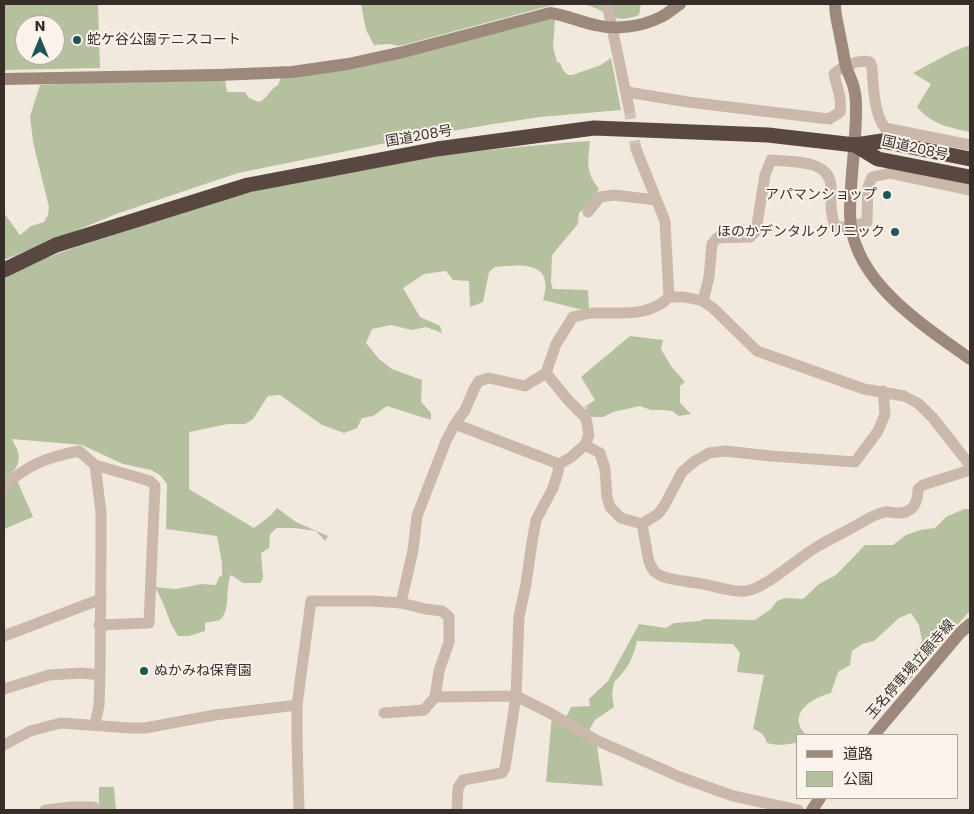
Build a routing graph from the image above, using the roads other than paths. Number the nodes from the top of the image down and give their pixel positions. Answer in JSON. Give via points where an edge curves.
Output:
{"nodes":[{"id":1,"x":607,"y":4,"type":"edge"},
{"id":2,"x":680,"y":4,"type":"edge"},
{"id":3,"x":835,"y":4,"type":"edge"},
{"id":4,"x":613,"y":29,"type":"junction"},
{"id":5,"x":846,"y":66,"type":"junction"},
{"id":6,"x":4,"y":79,"type":"edge"},
{"id":7,"x":626,"y":92,"type":"junction"},
{"id":8,"x":629,"y":108,"type":"tunnel mouth"},
{"id":9,"x":855,"y":145,"type":"junction"},
{"id":10,"x":970,"y":146,"type":"edge"},
{"id":11,"x":636,"y":149,"type":"tunnel mouth"},
{"id":12,"x":970,"y":158,"type":"edge"},
{"id":13,"x":970,"y":178,"type":"edge"},
{"id":14,"x":970,"y":190,"type":"edge"},
{"id":15,"x":656,"y":200,"type":"junction"},
{"id":16,"x":588,"y":212,"type":"dead end"},
{"id":17,"x":851,"y":227,"type":"junction"},
{"id":18,"x":4,"y":270,"type":"edge"},
{"id":19,"x":669,"y":297,"type":"junction"},
{"id":20,"x":703,"y":301,"type":"junction"},
{"id":21,"x":970,"y":359,"type":"edge"},
{"id":22,"x":546,"y":373,"type":"junction"},
{"id":23,"x":883,"y":391,"type":"junction"},
{"id":24,"x":455,"y":424,"type":"junction"},
{"id":25,"x":585,"y":445,"type":"junction"},
{"id":26,"x":559,"y":464,"type":"junction"},
{"id":27,"x":95,"y":465,"type":"junction"},
{"id":28,"x":970,"y":465,"type":"edge"},
{"id":29,"x":970,"y":470,"type":"edge"},
{"id":30,"x":4,"y":487,"type":"edge"},
{"id":31,"x":642,"y":524,"type":"junction"},
{"id":32,"x":101,"y":599,"type":"junction"},
{"id":33,"x":401,"y":603,"type":"junction"},
{"id":34,"x":970,"y":624,"type":"edge"},
{"id":35,"x":99,"y":625,"type":"junction"},
{"id":36,"x":4,"y":636,"type":"edge"},
{"id":37,"x":100,"y":675,"type":"junction"},
{"id":38,"x":4,"y":689,"type":"edge"},
{"id":39,"x":516,"y":696,"type":"junction"},
{"id":40,"x":435,"y":697,"type":"junction"},
{"id":41,"x":297,"y":705,"type":"junction"},
{"id":42,"x":384,"y":713,"type":"dead end"},
{"id":43,"x":95,"y":725,"type":"junction"},
{"id":44,"x":875,"y":734,"type":"edge"},
{"id":45,"x":4,"y":745,"type":"edge"},
{"id":46,"x":819,"y":799,"type":"edge"},
{"id":47,"x":94,"y":807,"type":"dead end"},
{"id":48,"x":44,"y":810,"type":"edge"},
{"id":49,"x":299,"y":810,"type":"edge"},
{"id":50,"x":457,"y":810,"type":"edge"},
{"id":51,"x":798,"y":810,"type":"edge"},
{"id":52,"x":812,"y":810,"type":"edge"}],
"edges":[{"from":1,"to":4,"type":"street"},
{"from":2,"to":4,"type":"street","via":[[661,17]]},
{"from":3,"to":5,"type":"street"},
{"from":4,"to":6,"type":"street","via":[[550,13],[403,52],[292,72]]},
{"from":4,"to":7,"type":"street"},
{"from":5,"to":7,"type":"street","via":[[834,74],[841,104],[840,112],[829,119]]},
{"from":5,"to":9,"type":"street","via":[[854,84]]},
{"from":5,"to":10,"type":"street","via":[[863,60],[870,62],[877,112],[885,128]]},
{"from":7,"to":8,"type":"street"},
{"from":9,"to":12,"type":"highway","name":"国道208号","via":[[882,141]]},
{"from":9,"to":13,"type":"highway","name":"国道208号","via":[[878,159]]},
{"from":9,"to":17,"type":"street"},
{"from":9,"to":18,"type":"highway","name":"国道208号","via":[[768,135],[594,128],[437,149],[248,185],[56,246]]},
{"from":11,"to":15,"type":"street"},
{"from":14,"to":17,"type":"street","via":[[890,172],[881,174],[872,177],[868,186],[867,222]]},
{"from":15,"to":16,"type":"street","via":[[614,195],[600,197]]},
{"from":15,"to":19,"type":"street","via":[[666,220]]},
{"from":17,"to":20,"type":"street","via":[[835,226],[828,174],[811,165],[771,160],[765,175],[756,231],[750,237],[717,238],[712,244]]},
{"from":17,"to":21,"type":"street","via":[[865,265],[880,284],[917,320]]},
{"from":19,"to":20,"type":"street"},
{"from":19,"to":22,"type":"street","via":[[662,304],[636,314],[592,313],[573,318],[556,344]]},
{"from":20,"to":23,"type":"street","via":[[757,351],[864,389]]},
{"from":22,"to":24,"type":"street","via":[[525,386],[489,378],[480,381]]},
{"from":22,"to":25,"type":"street","via":[[585,417],[589,435]]},
{"from":23,"to":28,"type":"street","via":[[919,404]]},
{"from":23,"to":31,"type":"street","via":[[885,414],[878,431],[855,462],[725,451],[709,453],[682,472],[658,514]]},
{"from":24,"to":26,"type":"street"},
{"from":24,"to":33,"type":"street","via":[[417,516]]},
{"from":25,"to":26,"type":"street"},
{"from":25,"to":31,"type":"street","via":[[600,453],[606,469],[610,507],[621,518]]},
{"from":26,"to":39,"type":"street","via":[[553,488],[536,520],[518,617]]},
{"from":27,"to":30,"type":"street","via":[[79,451],[62,454],[30,465]]},
{"from":27,"to":32,"type":"street","via":[[100,512]]},
{"from":27,"to":35,"type":"street","via":[[150,481],[154,486],[150,622]]},
{"from":29,"to":31,"type":"street","via":[[923,485],[918,489],[913,509],[884,512],[867,520],[819,545],[749,591],[736,592],[656,574],[650,567]]},
{"from":32,"to":35,"type":"street"},
{"from":32,"to":36,"type":"street"},
{"from":33,"to":40,"type":"street","via":[[442,611],[449,617],[449,642],[439,671]]},
{"from":33,"to":41,"type":"street","via":[[311,601]]},
{"from":34,"to":44,"type":"street","name":"玉名停車場立願寺線"},
{"from":35,"to":37,"type":"street"},
{"from":37,"to":38,"type":"street","via":[[49,675]]},
{"from":37,"to":43,"type":"street"},
{"from":39,"to":40,"type":"street"},
{"from":39,"to":50,"type":"street","via":[[505,768],[502,773],[463,780],[458,788]]},
{"from":39,"to":51,"type":"street","via":[[596,740],[680,777],[733,796]]},
{"from":40,"to":42,"type":"street","via":[[424,710]]},
{"from":41,"to":43,"type":"street","via":[[145,728]]},
{"from":41,"to":49,"type":"street"},
{"from":43,"to":45,"type":"street","via":[[61,724],[30,731]]},
{"from":46,"to":52,"type":"street"},
{"from":47,"to":48,"type":"street"}]}
